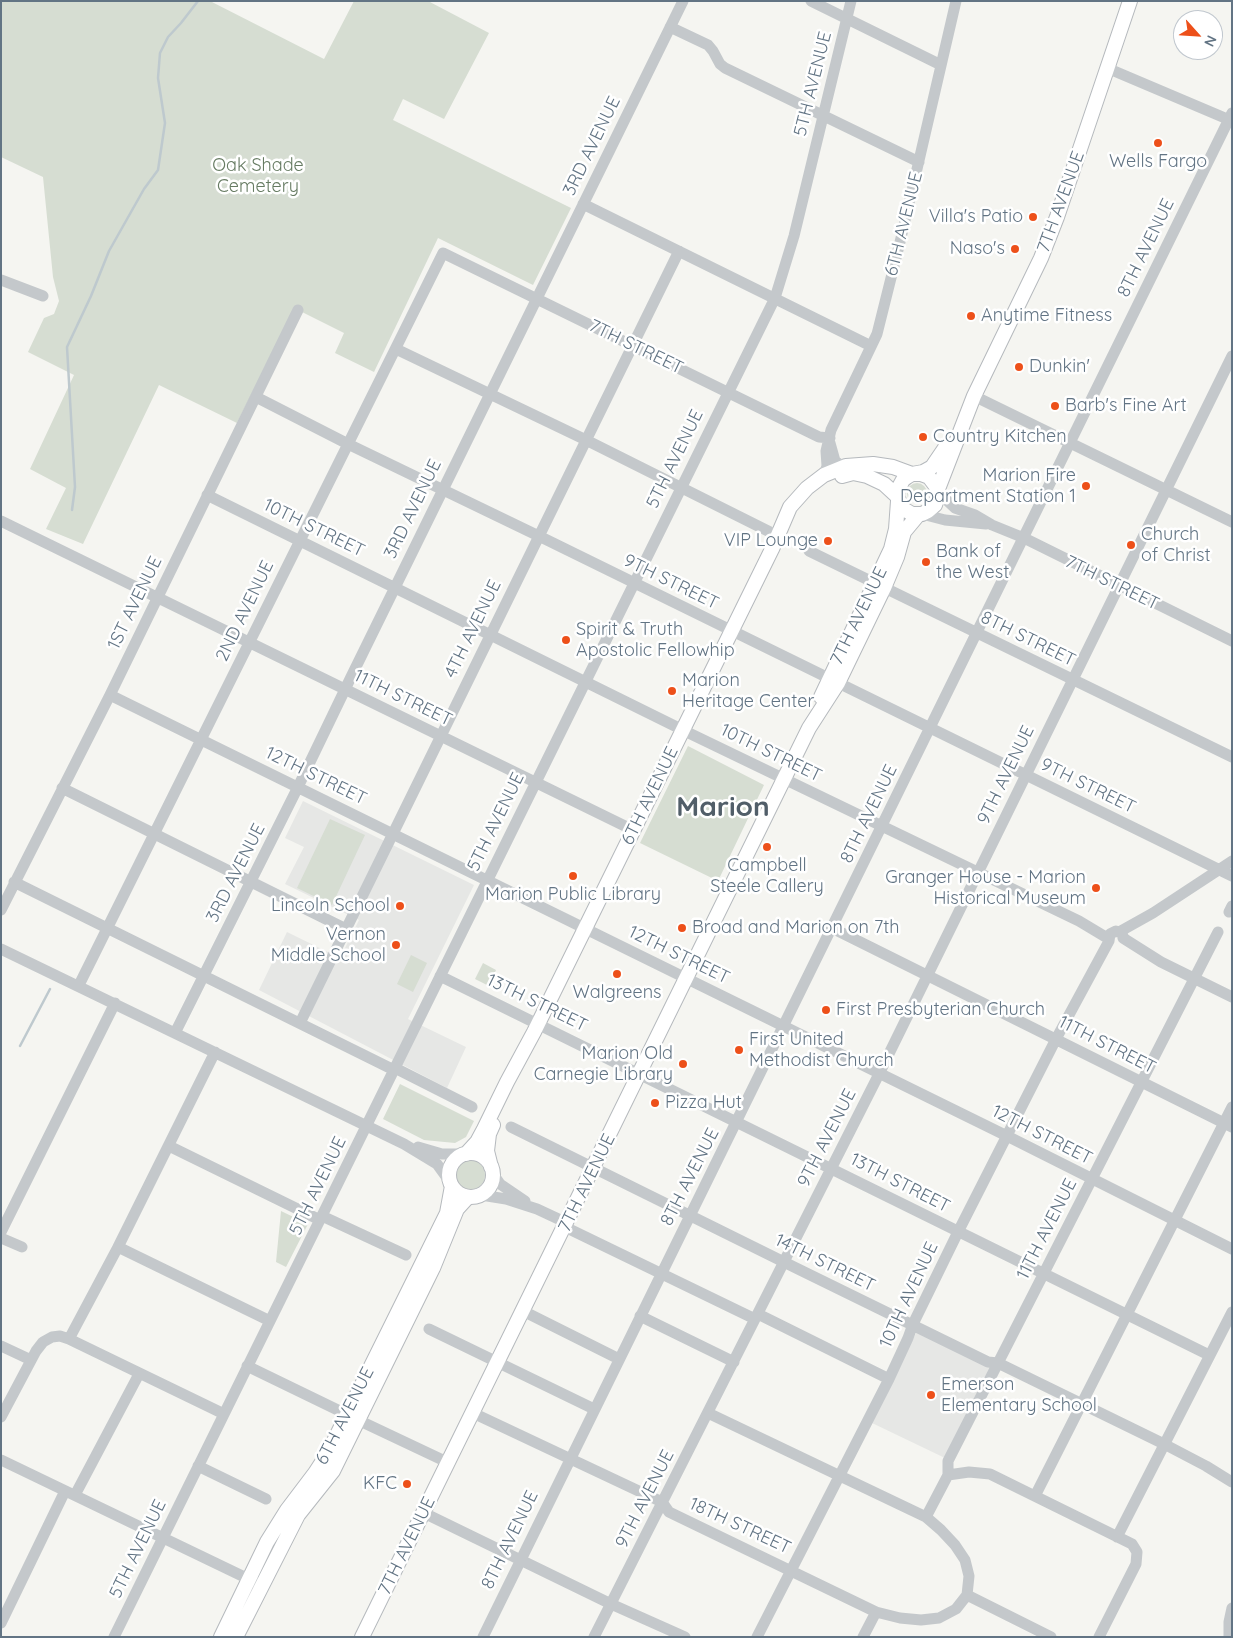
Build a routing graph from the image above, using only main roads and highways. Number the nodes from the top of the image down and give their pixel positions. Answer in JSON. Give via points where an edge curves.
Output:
{"nodes":[{"id":1,"x":1130,"y":1,"type":"edge"},
{"id":2,"x":949,"y":449,"type":"junction"},
{"id":3,"x":911,"y":473,"type":"junction"},
{"id":4,"x":831,"y":477,"type":"junction"},
{"id":5,"x":938,"y":490,"type":"junction"},
{"id":6,"x":898,"y":498,"type":"junction"},
{"id":7,"x":921,"y":514,"type":"junction"},
{"id":8,"x":880,"y":586,"type":"junction"},
{"id":9,"x":521,"y":1057,"type":"junction"},
{"id":10,"x":465,"y":1154,"type":"junction"},
{"id":11,"x":492,"y":1172,"type":"junction"},
{"id":12,"x":451,"y":1184,"type":"junction"},
{"id":13,"x":475,"y":1196,"type":"junction"},
{"id":14,"x":352,"y":1417,"type":"junction"},
{"id":15,"x":255,"y":1583,"type":"junction"},
{"id":16,"x":364,"y":1636,"type":"edge"},
{"id":17,"x":221,"y":1637,"type":"edge"},
{"id":18,"x":236,"y":1637,"type":"edge"}],
"edges":[{"from":1,"to":2,"type":"main road","name":"7TH AVENUE","via":[[1041,258]]},
{"from":2,"to":3,"type":"main road"},
{"from":2,"to":5,"type":"main road"},
{"from":3,"to":4,"type":"main road","via":[[873,464],[846,466]]},
{"from":3,"to":5,"type":"main road","via":[[929,477]]},
{"from":3,"to":6,"type":"main road","via":[[900,484]]},
{"from":4,"to":6,"type":"main road","via":[[853,473],[867,476],[884,484]]},
{"from":4,"to":9,"type":"main road","name":"6TH AVENUE","via":[[807,488],[790,506]]},
{"from":5,"to":7,"type":"main road","via":[[935,505]]},
{"from":6,"to":7,"type":"main road","via":[[902,508]]},
{"from":6,"to":8,"type":"main road","name":"7TH AVENUE","via":[[894,540]]},
{"from":7,"to":8,"type":"main road","name":"7TH AVENUE","via":[[904,532],[896,562]]},
{"from":8,"to":16,"type":"main road","name":"7TH AVENUE"},
{"from":9,"to":10,"type":"main road","name":"6TH AVENUE","via":[[478,1140]]},
{"from":9,"to":11,"type":"main road","name":"6TH AVENUE","via":[[489,1134]]},
{"from":10,"to":11,"type":"main road","via":[[482,1156],[490,1164]]},
{"from":10,"to":12,"type":"main road","via":[[450,1167]]},
{"from":11,"to":13,"type":"main road","via":[[488,1188]]},
{"from":12,"to":13,"type":"main road","via":[[461,1195]]},
{"from":12,"to":14,"type":"main road","name":"6TH AVENUE","via":[[447,1213]]},
{"from":13,"to":14,"type":"main road","name":"6TH AVENUE","via":[[457,1209],[433,1268]]},
{"from":14,"to":15,"type":"main road","name":"6TH AVENUE","via":[[267,1542]]},
{"from":15,"to":17,"type":"main road","name":"6TH AVENUE"},
{"from":15,"to":18,"type":"main road","name":"6TH AVENUE"}]}
